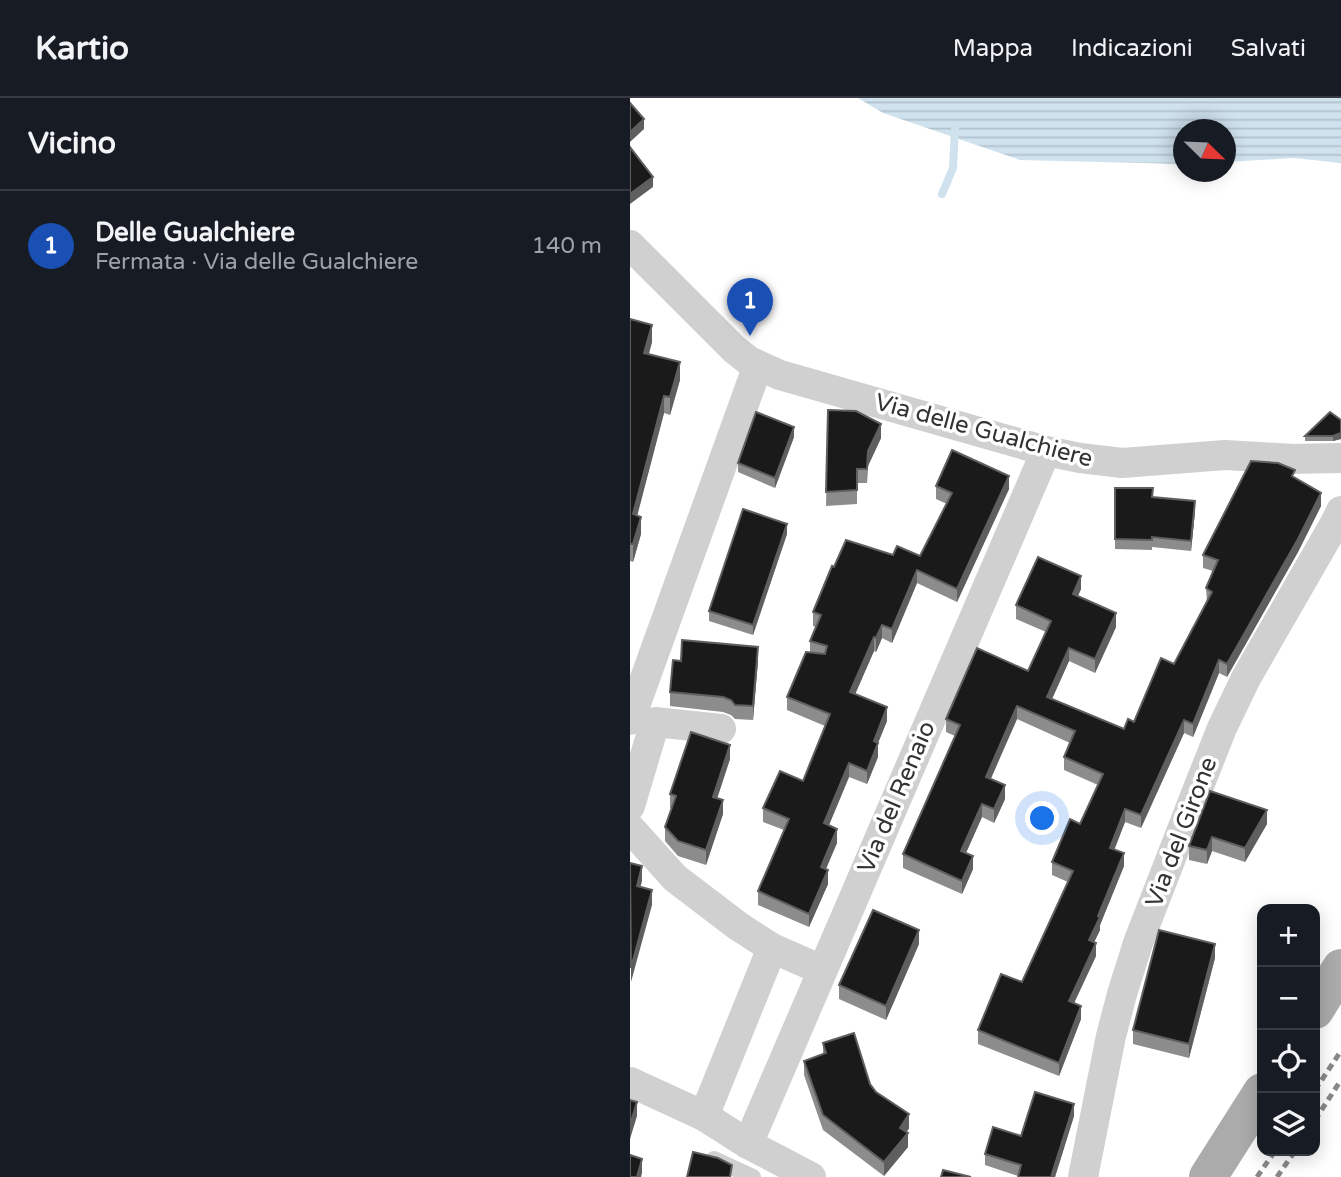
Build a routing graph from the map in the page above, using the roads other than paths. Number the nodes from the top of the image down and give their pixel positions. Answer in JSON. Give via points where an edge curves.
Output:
{"nodes":[{"id":1,"x":630,"y":245,"type":"edge"},
{"id":2,"x":758,"y":365,"type":"junction"},
{"id":3,"x":1046,"y":451,"type":"junction"},
{"id":4,"x":1341,"y":458,"type":"edge"},
{"id":5,"x":1341,"y":511,"type":"edge"},
{"id":6,"x":641,"y":660,"type":"edge"},
{"id":7,"x":630,"y":720,"type":"edge"},
{"id":8,"x":721,"y":729,"type":"dead end"},
{"id":9,"x":630,"y":806,"type":"edge"},
{"id":10,"x":630,"y":828,"type":"edge"},
{"id":11,"x":772,"y":948,"type":"junction"},
{"id":12,"x":1341,"y":968,"type":"edge"},
{"id":13,"x":822,"y":970,"type":"junction"},
{"id":14,"x":1320,"y":1002,"type":"edge"},
{"id":15,"x":630,"y":1082,"type":"edge"},
{"id":16,"x":1261,"y":1093,"type":"edge"},
{"id":17,"x":704,"y":1116,"type":"junction"},
{"id":18,"x":748,"y":1144,"type":"junction"},
{"id":19,"x":710,"y":1157,"type":"edge"},
{"id":20,"x":754,"y":1177,"type":"edge"},
{"id":21,"x":811,"y":1177,"type":"edge"},
{"id":22,"x":1083,"y":1177,"type":"edge"},
{"id":23,"x":1208,"y":1177,"type":"edge"}],
"edges":[{"from":1,"to":2,"type":"street","name":"Via delle Gualchiere","via":[[734,349]]},
{"from":2,"to":3,"type":"street","name":"Via delle Gualchiere"},
{"from":2,"to":6,"type":"street"},
{"from":3,"to":4,"type":"street","name":"Via delle Gualchiere","via":[[1122,463],[1225,455]]},
{"from":3,"to":13,"type":"street","name":"Via del Renaio"},
{"from":5,"to":22,"type":"street","name":"Via del Girone","via":[[1246,678],[1194,798],[1122,994]]},
{"from":6,"to":7,"type":"street"},
{"from":8,"to":9,"type":"street","via":[[655,722]]},
{"from":10,"to":11,"type":"street","via":[[675,878]]},
{"from":11,"to":13,"type":"street"},
{"from":11,"to":17,"type":"street"},
{"from":12,"to":14,"type":"main road"},
{"from":13,"to":18,"type":"street","name":"Via del Renaio"},
{"from":15,"to":17,"type":"street"},
{"from":16,"to":23,"type":"main road"},
{"from":17,"to":18,"type":"street"},
{"from":18,"to":21,"type":"street"},
{"from":19,"to":20,"type":"lane"}]}
